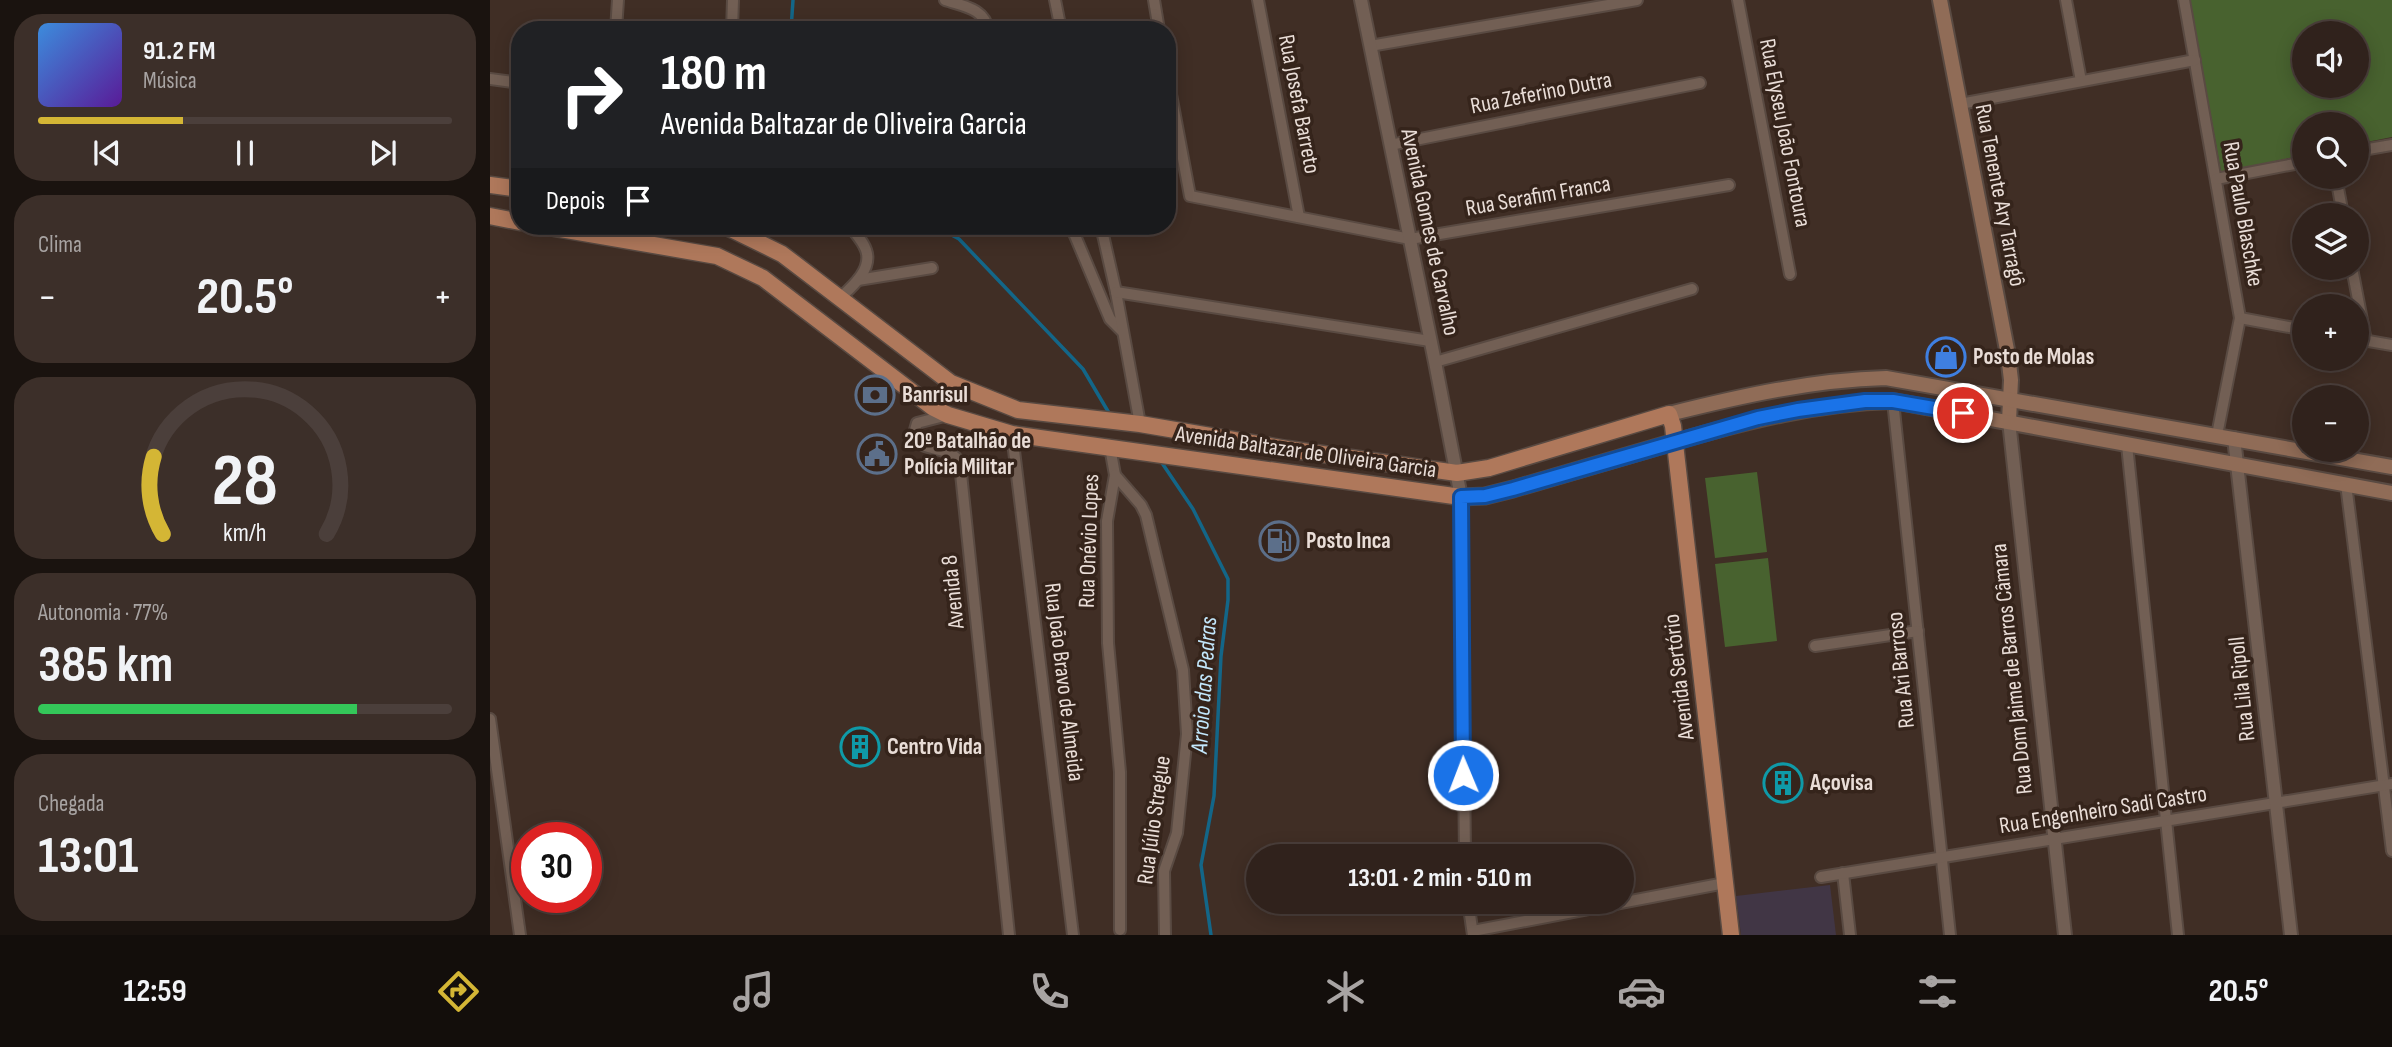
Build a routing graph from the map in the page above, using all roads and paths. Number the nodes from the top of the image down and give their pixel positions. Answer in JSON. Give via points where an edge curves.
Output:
{"nodes":[{"id":1,"x":618,"y":0,"type":"edge"},
{"id":2,"x":733,"y":0,"type":"edge"},
{"id":3,"x":945,"y":0,"type":"edge"},
{"id":4,"x":1055,"y":0,"type":"edge"},
{"id":5,"x":1153,"y":0,"type":"edge"},
{"id":6,"x":1258,"y":0,"type":"edge"},
{"id":7,"x":1361,"y":0,"type":"edge"},
{"id":8,"x":1637,"y":0,"type":"edge"},
{"id":9,"x":1738,"y":0,"type":"edge"},
{"id":10,"x":1940,"y":0,"type":"edge"},
{"id":11,"x":2066,"y":0,"type":"edge"},
{"id":12,"x":2184,"y":0,"type":"edge"},
{"id":13,"x":617,"y":21,"type":"edge"},
{"id":14,"x":732,"y":21,"type":"edge"},
{"id":15,"x":984,"y":21,"type":"edge"},
{"id":16,"x":1059,"y":21,"type":"edge"},
{"id":17,"x":1157,"y":21,"type":"edge"},
{"id":18,"x":1370,"y":46,"type":"junction"},
{"id":19,"x":2195,"y":60,"type":"junction"},
{"id":20,"x":490,"y":79,"type":"edge"},
{"id":21,"x":2081,"y":81,"type":"junction"},
{"id":22,"x":511,"y":82,"type":"edge"},
{"id":23,"x":1700,"y":83,"type":"dead end"},
{"id":24,"x":1960,"y":104,"type":"junction"},
{"id":25,"x":1176,"y":121,"type":"edge"},
{"id":26,"x":1390,"y":145,"type":"junction"},
{"id":27,"x":2392,"y":145,"type":"edge"},
{"id":28,"x":2369,"y":149,"type":"edge"},
{"id":29,"x":2292,"y":164,"type":"edge"},
{"id":30,"x":2216,"y":179,"type":"junction"},
{"id":31,"x":490,"y":185,"type":"edge"},
{"id":32,"x":1728,"y":185,"type":"dead end"},
{"id":33,"x":511,"y":188,"type":"edge"},
{"id":34,"x":490,"y":216,"type":"edge"},
{"id":35,"x":1299,"y":217,"type":"junction"},
{"id":36,"x":511,"y":220,"type":"edge"},
{"id":37,"x":595,"y":235,"type":"edge"},
{"id":38,"x":743,"y":235,"type":"edge"},
{"id":39,"x":856,"y":235,"type":"edge"},
{"id":40,"x":1075,"y":235,"type":"edge"},
{"id":41,"x":1103,"y":235,"type":"edge"},
{"id":42,"x":1410,"y":239,"type":"junction"},
{"id":43,"x":932,"y":268,"type":"dead end"},
{"id":44,"x":1790,"y":274,"type":"dead end"},
{"id":45,"x":858,"y":280,"type":"junction"},
{"id":46,"x":1692,"y":289,"type":"dead end"},
{"id":47,"x":1116,"y":292,"type":"junction"},
{"id":48,"x":840,"y":298,"type":"junction"},
{"id":49,"x":2240,"y":318,"type":"junction"},
{"id":50,"x":2292,"y":328,"type":"edge"},
{"id":51,"x":1122,"y":331,"type":"junction"},
{"id":52,"x":1430,"y":341,"type":"junction"},
{"id":53,"x":2369,"y":341,"type":"edge"},
{"id":54,"x":2392,"y":345,"type":"edge"},
{"id":55,"x":1435,"y":362,"type":"junction"},
{"id":56,"x":2011,"y":399,"type":"junction"},
{"id":57,"x":1893,"y":401,"type":"junction"},
{"id":58,"x":1669,"y":414,"type":"junction"},
{"id":59,"x":948,"y":415,"type":"junction"},
{"id":60,"x":2009,"y":421,"type":"junction"},
{"id":61,"x":1136,"y":423,"type":"junction"},
{"id":62,"x":1012,"y":433,"type":"junction"},
{"id":63,"x":2217,"y":435,"type":"junction"},
{"id":64,"x":2234,"y":438,"type":"junction"},
{"id":65,"x":1674,"y":442,"type":"junction"},
{"id":66,"x":2127,"y":445,"type":"junction"},
{"id":67,"x":1110,"y":447,"type":"junction"},
{"id":68,"x":2238,"y":463,"type":"junction"},
{"id":69,"x":2392,"y":467,"type":"edge"},
{"id":70,"x":1457,"y":473,"type":"junction"},
{"id":71,"x":1115,"y":475,"type":"junction"},
{"id":72,"x":2346,"y":484,"type":"junction"},
{"id":73,"x":2392,"y":493,"type":"edge"},
{"id":74,"x":1461,"y":497,"type":"junction"},
{"id":75,"x":1918,"y":631,"type":"junction"},
{"id":76,"x":1815,"y":646,"type":"dead end"},
{"id":77,"x":490,"y":719,"type":"edge"},
{"id":78,"x":2388,"y":785,"type":"edge"},
{"id":79,"x":2276,"y":804,"type":"junction"},
{"id":80,"x":2165,"y":822,"type":"junction"},
{"id":81,"x":2054,"y":839,"type":"junction"},
{"id":82,"x":1465,"y":844,"type":"edge"},
{"id":83,"x":2392,"y":851,"type":"edge"},
{"id":84,"x":1943,"y":856,"type":"junction"},
{"id":85,"x":1843,"y":873,"type":"junction"},
{"id":86,"x":1821,"y":877,"type":"dead end"},
{"id":87,"x":1725,"y":883,"type":"junction"},
{"id":88,"x":1470,"y":914,"type":"edge"},
{"id":89,"x":1120,"y":930,"type":"dead end"},
{"id":90,"x":1473,"y":933,"type":"edge"},
{"id":91,"x":520,"y":935,"type":"edge"},
{"id":92,"x":1009,"y":935,"type":"edge"},
{"id":93,"x":1073,"y":935,"type":"edge"},
{"id":94,"x":1165,"y":935,"type":"edge"},
{"id":95,"x":1731,"y":935,"type":"edge"},
{"id":96,"x":1850,"y":935,"type":"edge"},
{"id":97,"x":1950,"y":935,"type":"edge"},
{"id":98,"x":2065,"y":935,"type":"edge"},
{"id":99,"x":2178,"y":935,"type":"edge"},
{"id":100,"x":2291,"y":935,"type":"edge"}],
"edges":[{"from":1,"to":13,"type":"street"},
{"from":2,"to":14,"type":"street"},
{"from":3,"to":15,"type":"street","via":[[975,9]]},
{"from":4,"to":16,"type":"street"},
{"from":5,"to":17,"type":"street"},
{"from":6,"to":35,"type":"street","name":"Rua Josefa Barreto"},
{"from":7,"to":18,"type":"street","name":"Avenida Gomes de Carvalho"},
{"from":8,"to":18,"type":"street"},
{"from":9,"to":44,"type":"street","name":"Rua Elyseu João Fontoura"},
{"from":10,"to":24,"type":"main road","name":"Rua Tenente Ary Tarragô"},
{"from":11,"to":21,"type":"street"},
{"from":12,"to":19,"type":"street","name":"Rua Paulo Blaschke"},
{"from":18,"to":26,"type":"street","name":"Avenida Gomes de Carvalho"},
{"from":19,"to":21,"type":"street"},
{"from":19,"to":30,"type":"street","name":"Rua Paulo Blaschke"},
{"from":20,"to":22,"type":"street"},
{"from":21,"to":24,"type":"street"},
{"from":23,"to":26,"type":"street","name":"Rua Zeferino Dutra"},
{"from":24,"to":56,"type":"main road","name":"Rua Tenente Ary Tarragô","via":[[2008,355]]},
{"from":25,"to":35,"type":"street","name":"Rua Serafim Franca","via":[[1190,196]]},
{"from":26,"to":42,"type":"street","name":"Avenida Gomes de Carvalho"},
{"from":27,"to":28,"type":"street"},
{"from":29,"to":30,"type":"street"},
{"from":30,"to":49,"type":"street","name":"Rua Paulo Blaschke"},
{"from":31,"to":33,"type":"main road"},
{"from":32,"to":42,"type":"street","name":"Rua Serafim Franca"},
{"from":34,"to":36,"type":"main road"},
{"from":35,"to":42,"type":"street","name":"Rua Serafim Franca"},
{"from":37,"to":59,"type":"main road","name":"Avenida Baltazar de Oliveira Garcia","via":[[716,256],[763,278]]},
{"from":38,"to":48,"type":"main road","name":"Avenida Baltazar de Oliveira Garcia","via":[[782,254]]},
{"from":39,"to":45,"type":"street","via":[[867,251]]},
{"from":40,"to":51,"type":"street","via":[[1110,319]]},
{"from":41,"to":47,"type":"street"},
{"from":42,"to":52,"type":"street","name":"Avenida Gomes de Carvalho"},
{"from":43,"to":45,"type":"street"},
{"from":45,"to":48,"type":"street"},
{"from":46,"to":55,"type":"street"},
{"from":47,"to":51,"type":"street"},
{"from":47,"to":52,"type":"street"},
{"from":48,"to":61,"type":"main road","name":"Avenida Baltazar de Oliveira Garcia","via":[[951,383],[1018,410]]},
{"from":49,"to":50,"type":"street"},
{"from":49,"to":63,"type":"street","name":"Rua Paulo Blaschke"},
{"from":51,"to":61,"type":"street"},
{"from":52,"to":55,"type":"street","name":"Avenida Gomes de Carvalho"},
{"from":53,"to":54,"type":"street"},
{"from":55,"to":70,"type":"street","name":"Avenida Gomes de Carvalho"},
{"from":56,"to":58,"type":"main road","name":"Avenida Baltazar de Oliveira Garcia","via":[[1886,378],[1846,379],[1752,393]]},
{"from":56,"to":60,"type":"main road","name":"Rua Dom Jaime de Barros Câmara"},
{"from":56,"to":63,"type":"main road","name":"Avenida Baltazar de Oliveira Garcia"},
{"from":57,"to":60,"type":"main road","name":"Avenida Baltazar de Oliveira Garcia"},
{"from":57,"to":65,"type":"main road","name":"Avenida Baltazar de Oliveira Garcia","via":[[1779,413]]},
{"from":57,"to":75,"type":"street","name":"Rua Ari Barroso"},
{"from":58,"to":65,"type":"main road","name":"Avenida Sertório"},
{"from":58,"to":70,"type":"main road","name":"Avenida Baltazar de Oliveira Garcia","via":[[1489,468]]},
{"from":59,"to":62,"type":"main road","name":"Avenida Baltazar de Oliveira Garcia"},
{"from":59,"to":92,"type":"street","name":"Avenida 8","via":[[917,423],[913,437],[953,454],[960,464]]},
{"from":60,"to":66,"type":"main road","name":"Avenida Baltazar de Oliveira Garcia"},
{"from":60,"to":81,"type":"street","name":"Rua Dom Jaime de Barros Câmara"},
{"from":61,"to":70,"type":"main road","name":"Avenida Baltazar de Oliveira Garcia"},
{"from":62,"to":67,"type":"main road","name":"Avenida Baltazar de Oliveira Garcia"},
{"from":62,"to":93,"type":"street","name":"Rua João Bravo de Almeida"},
{"from":63,"to":64,"type":"main road","name":"Avenida Baltazar de Oliveira Garcia"},
{"from":64,"to":68,"type":"street","name":"Rua Lila Ripoll"},
{"from":64,"to":69,"type":"main road","name":"Avenida Baltazar de Oliveira Garcia"},
{"from":65,"to":74,"type":"main road","name":"Avenida Baltazar de Oliveira Garcia","via":[[1513,489]]},
{"from":65,"to":87,"type":"main road","name":"Avenida Sertório"},
{"from":66,"to":68,"type":"main road","name":"Avenida Baltazar de Oliveira Garcia"},
{"from":66,"to":80,"type":"street"},
{"from":67,"to":71,"type":"street","name":"Rua Onévio Lopes"},
{"from":67,"to":74,"type":"main road","name":"Avenida Baltazar de Oliveira Garcia"},
{"from":68,"to":72,"type":"main road","name":"Avenida Baltazar de Oliveira Garcia"},
{"from":68,"to":79,"type":"street","name":"Rua Lila Ripoll"},
{"from":70,"to":74,"type":"street","name":"Avenida Gomes de Carvalho"},
{"from":71,"to":89,"type":"street","name":"Rua Onévio Lopes","via":[[1107,521],[1108,629],[1120,772]]},
{"from":71,"to":94,"type":"street","name":"Rua Júlio Stregue","via":[[1146,515],[1184,670],[1187,734],[1177,833],[1164,871]]},
{"from":72,"to":73,"type":"main road","name":"Avenida Baltazar de Oliveira Garcia"},
{"from":72,"to":78,"type":"street"},
{"from":74,"to":82,"type":"street"},
{"from":75,"to":76,"type":"street"},
{"from":75,"to":84,"type":"street","name":"Rua Ari Barroso"},
{"from":77,"to":91,"type":"street"},
{"from":78,"to":79,"type":"street","name":"Rua Engenheiro Sadi Castro"},
{"from":78,"to":83,"type":"street"},
{"from":79,"to":80,"type":"street","name":"Rua Engenheiro Sadi Castro"},
{"from":79,"to":100,"type":"street","name":"Rua Lila Ripoll"},
{"from":80,"to":81,"type":"street","name":"Rua Engenheiro Sadi Castro"},
{"from":80,"to":99,"type":"street"},
{"from":81,"to":84,"type":"street","name":"Rua Engenheiro Sadi Castro"},
{"from":81,"to":98,"type":"street","name":"Rua Dom Jaime de Barros Câmara"},
{"from":84,"to":85,"type":"street","name":"Rua Engenheiro Sadi Castro"},
{"from":84,"to":97,"type":"street","name":"Rua Ari Barroso"},
{"from":85,"to":86,"type":"street","name":"Rua Engenheiro Sadi Castro"},
{"from":85,"to":96,"type":"street"},
{"from":87,"to":90,"type":"street"},
{"from":87,"to":95,"type":"main road","name":"Avenida Sertório"},
{"from":88,"to":90,"type":"street"}]}
